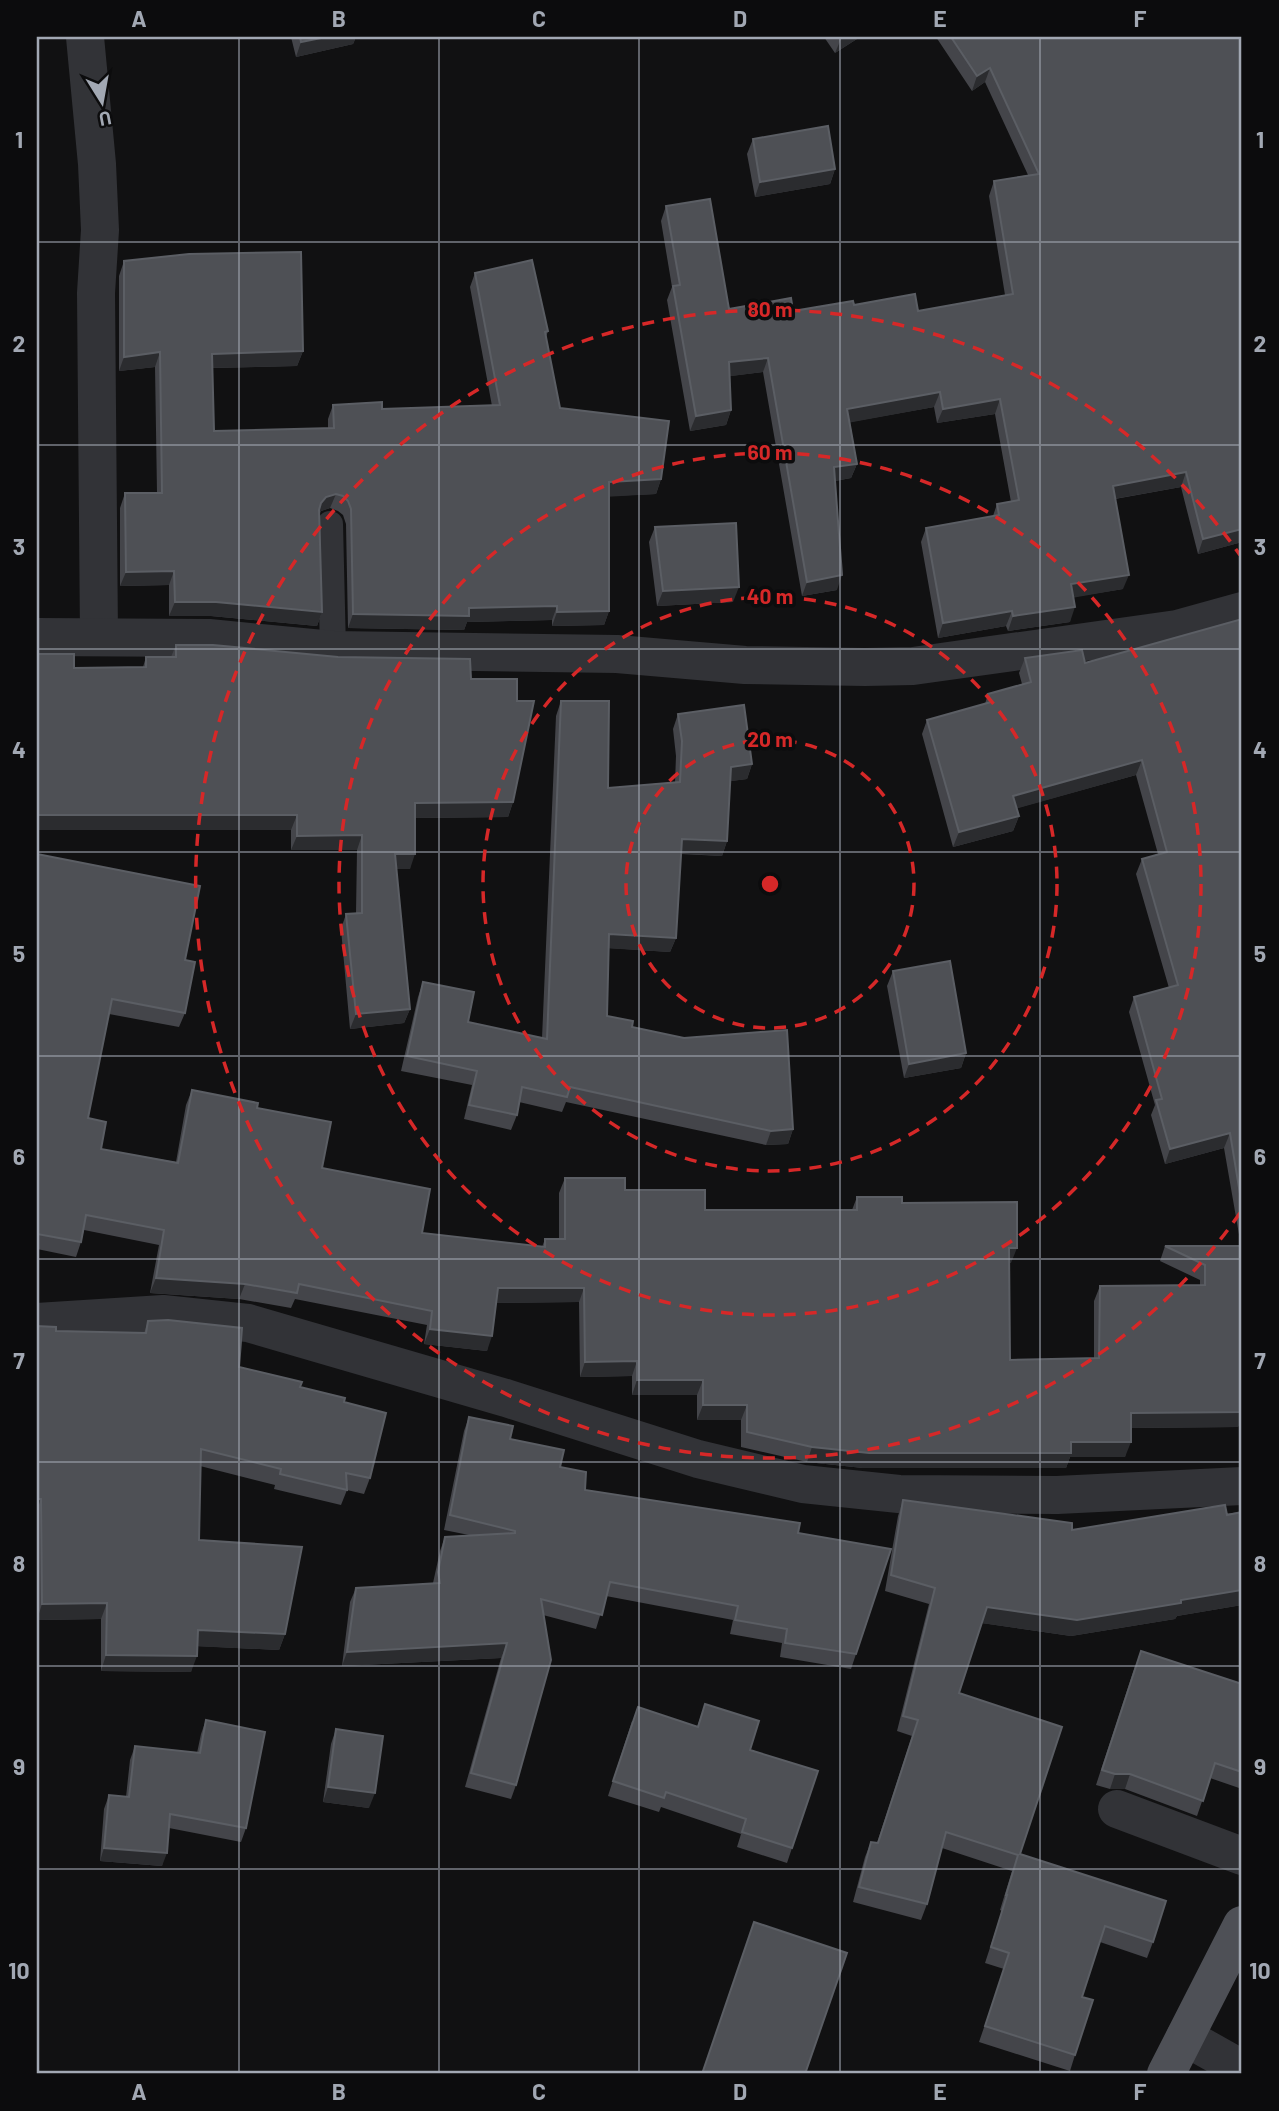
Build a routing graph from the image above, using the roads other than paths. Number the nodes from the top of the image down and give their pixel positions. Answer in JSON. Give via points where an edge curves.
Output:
{"nodes":[{"id":1,"x":85,"y":37,"type":"edge"},
{"id":2,"x":330,"y":524,"type":"dead end"},
{"id":3,"x":1242,"y":611,"type":"edge"},
{"id":4,"x":99,"y":636,"type":"junction"},
{"id":5,"x":37,"y":637,"type":"edge"},
{"id":6,"x":333,"y":650,"type":"junction"},
{"id":7,"x":37,"y":1322,"type":"edge"},
{"id":8,"x":1242,"y":1486,"type":"edge"},
{"id":9,"x":1117,"y":1809,"type":"dead end"},
{"id":10,"x":1242,"y":1856,"type":"edge"},
{"id":11,"x":1242,"y":1925,"type":"edge"},
{"id":12,"x":1212,"y":2053,"type":"edge"},
{"id":13,"x":1166,"y":2074,"type":"edge"}],
"edges":[{"from":1,"to":4,"type":"street","via":[[100,230],[96,293]]},
{"from":2,"to":6,"type":"lane"},
{"from":3,"to":6,"type":"street","via":[[1177,629],[913,666],[745,664],[617,654]]},
{"from":4,"to":5,"type":"street"},
{"from":4,"to":6,"type":"street","via":[[209,638]]},
{"from":7,"to":8,"type":"street","via":[[163,1314],[248,1323],[698,1459],[803,1485],[899,1494],[1057,1495]]},
{"from":9,"to":10,"type":"street"},
{"from":11,"to":12,"type":"main road"},
{"from":12,"to":13,"type":"main road"}]}
